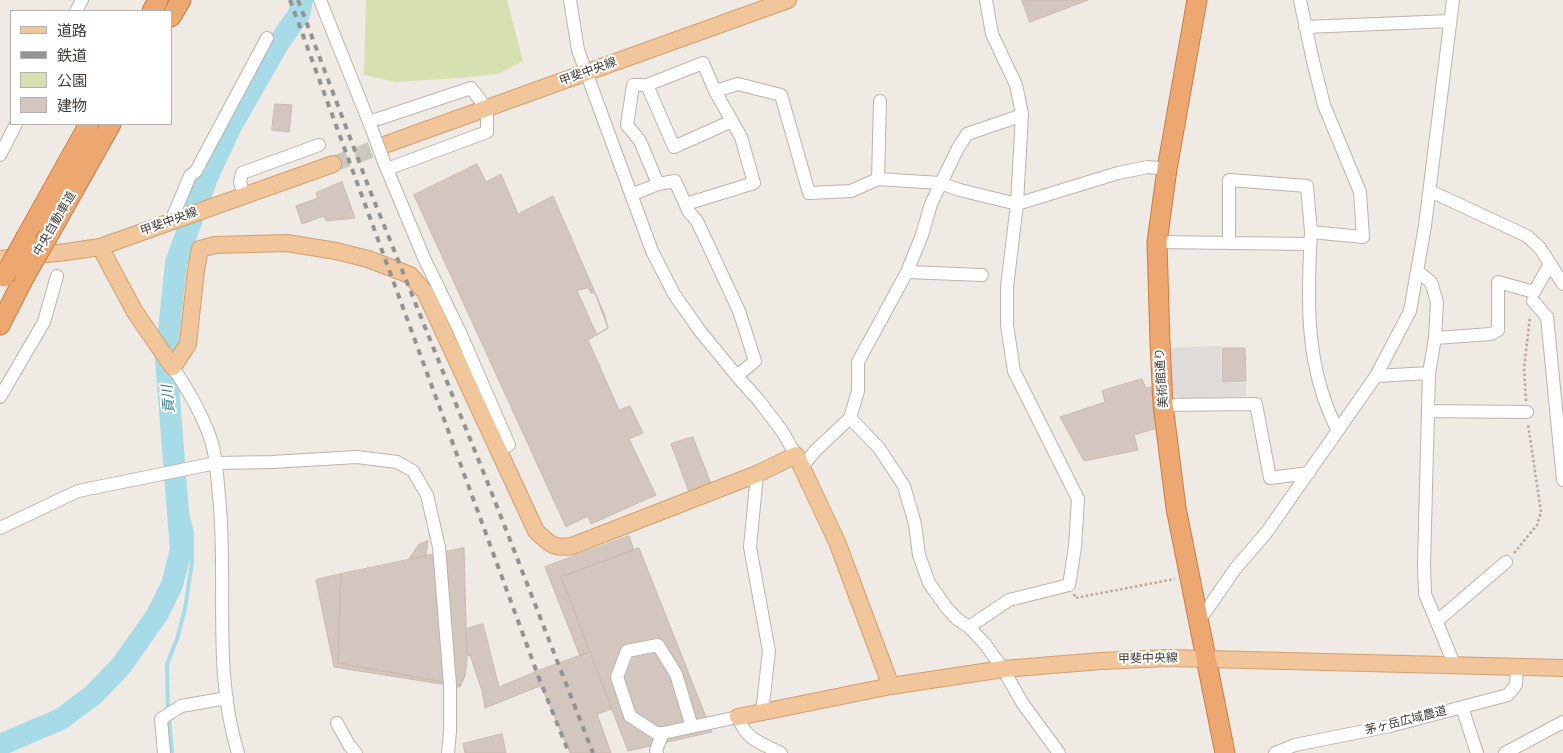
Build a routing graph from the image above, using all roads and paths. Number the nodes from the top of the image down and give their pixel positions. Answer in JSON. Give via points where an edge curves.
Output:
{"nodes":[{"id":1,"x":180,"y":0,"type":"edge"},
{"id":2,"x":320,"y":0,"type":"edge"},
{"id":3,"x":570,"y":0,"type":"edge"},
{"id":4,"x":788,"y":0,"type":"edge"},
{"id":5,"x":986,"y":0,"type":"edge"},
{"id":6,"x":1197,"y":0,"type":"edge"},
{"id":7,"x":1300,"y":0,"type":"edge"},
{"id":8,"x":1453,"y":0,"type":"edge"},
{"id":9,"x":172,"y":15,"type":"edge"},
{"id":10,"x":1450,"y":21,"type":"junction"},
{"id":11,"x":1305,"y":28,"type":"junction"},
{"id":12,"x":267,"y":38,"type":"dead end"},
{"id":13,"x":587,"y":73,"type":"junction"},
{"id":14,"x":647,"y":85,"type":"junction"},
{"id":15,"x":715,"y":91,"type":"junction"},
{"id":16,"x":880,"y":101,"type":"dead end"},
{"id":17,"x":487,"y":109,"type":"junction"},
{"id":18,"x":1022,"y":114,"type":"junction"},
{"id":19,"x":732,"y":121,"type":"junction"},
{"id":20,"x":15,"y":125,"type":"edge"},
{"id":21,"x":88,"y":125,"type":"edge"},
{"id":22,"x":110,"y":125,"type":"edge"},
{"id":23,"x":370,"y":125,"type":"junction"},
{"id":24,"x":387,"y":144,"type":"tunnel mouth"},
{"id":25,"x":319,"y":146,"type":"dead end"},
{"id":26,"x":0,"y":155,"type":"edge"},
{"id":27,"x":333,"y":164,"type":"tunnel mouth"},
{"id":28,"x":385,"y":166,"type":"junction"},
{"id":29,"x":1167,"y":169,"type":"junction"},
{"id":30,"x":878,"y":179,"type":"junction"},
{"id":31,"x":940,"y":183,"type":"junction"},
{"id":32,"x":658,"y":184,"type":"junction"},
{"id":33,"x":1430,"y":191,"type":"junction"},
{"id":34,"x":631,"y":195,"type":"junction"},
{"id":35,"x":241,"y":196,"type":"junction"},
{"id":36,"x":686,"y":204,"type":"junction"},
{"id":37,"x":1017,"y":204,"type":"junction"},
{"id":38,"x":171,"y":221,"type":"junction"},
{"id":39,"x":1310,"y":238,"type":"junction"},
{"id":40,"x":1157,"y":242,"type":"junction"},
{"id":41,"x":1229,"y":243,"type":"junction"},
{"id":42,"x":100,"y":247,"type":"junction"},
{"id":43,"x":0,"y":259,"type":"edge"},
{"id":44,"x":1550,"y":264,"type":"junction"},
{"id":45,"x":1417,"y":271,"type":"junction"},
{"id":46,"x":907,"y":272,"type":"junction"},
{"id":47,"x":982,"y":275,"type":"dead end"},
{"id":48,"x":57,"y":276,"type":"dead end"},
{"id":49,"x":2,"y":281,"type":"edge"},
{"id":50,"x":1563,"y":284,"type":"edge"},
{"id":51,"x":1533,"y":302,"type":"joint"},
{"id":52,"x":0,"y":325,"type":"edge"},
{"id":53,"x":1435,"y":338,"type":"junction"},
{"id":54,"x":172,"y":366,"type":"junction"},
{"id":55,"x":1429,"y":373,"type":"junction"},
{"id":56,"x":736,"y":376,"type":"junction"},
{"id":57,"x":1376,"y":376,"type":"junction"},
{"id":58,"x":1559,"y":391,"type":"edge"},
{"id":59,"x":0,"y":397,"type":"edge"},
{"id":60,"x":1163,"y":405,"type":"junction"},
{"id":61,"x":1428,"y":411,"type":"junction"},
{"id":62,"x":1527,"y":412,"type":"junction"},
{"id":63,"x":850,"y":418,"type":"junction"},
{"id":64,"x":1338,"y":431,"type":"junction"},
{"id":65,"x":498,"y":450,"type":"junction"},
{"id":66,"x":799,"y":461,"type":"junction"},
{"id":67,"x":216,"y":463,"type":"junction"},
{"id":68,"x":1309,"y":473,"type":"junction"},
{"id":69,"x":757,"y":474,"type":"junction"},
{"id":70,"x":1563,"y":480,"type":"edge"},
{"id":71,"x":0,"y":528,"type":"edge"},
{"id":72,"x":1506,"y":562,"type":"joint"},
{"id":73,"x":1188,"y":576,"type":"junction"},
{"id":74,"x":1069,"y":585,"type":"junction"},
{"id":75,"x":1199,"y":621,"type":"junction"},
{"id":76,"x":1436,"y":621,"type":"junction"},
{"id":77,"x":969,"y":627,"type":"junction"},
{"id":78,"x":1207,"y":659,"type":"junction"},
{"id":79,"x":1455,"y":666,"type":"junction"},
{"id":80,"x":1517,"y":668,"type":"junction"},
{"id":81,"x":1563,"y":668,"type":"edge"},
{"id":82,"x":1003,"y":669,"type":"junction"},
{"id":83,"x":891,"y":686,"type":"junction"},
{"id":84,"x":226,"y":698,"type":"junction"},
{"id":85,"x":1462,"y":707,"type":"junction"},
{"id":86,"x":762,"y":713,"type":"junction"},
{"id":87,"x":738,"y":718,"type":"junction"},
{"id":88,"x":1563,"y":722,"type":"edge"},
{"id":89,"x":338,"y":723,"type":"dead end"},
{"id":90,"x":692,"y":728,"type":"junction"},
{"id":91,"x":663,"y":733,"type":"junction"},
{"id":92,"x":164,"y":753,"type":"edge"},
{"id":93,"x":238,"y":753,"type":"edge"},
{"id":94,"x":356,"y":753,"type":"edge"},
{"id":95,"x":448,"y":753,"type":"edge"},
{"id":96,"x":657,"y":753,"type":"edge"},
{"id":97,"x":781,"y":753,"type":"edge"},
{"id":98,"x":1059,"y":753,"type":"edge"},
{"id":99,"x":1225,"y":753,"type":"edge"},
{"id":100,"x":1275,"y":753,"type":"edge"},
{"id":101,"x":1478,"y":753,"type":"edge"},
{"id":102,"x":1505,"y":753,"type":"edge"}],
"edges":[{"from":1,"to":9,"type":"highway"},
{"from":2,"to":23,"type":"street"},
{"from":3,"to":13,"type":"street","via":[[578,50]]},
{"from":4,"to":13,"type":"main road","name":"甲斐中央線"},
{"from":5,"to":18,"type":"street","via":[[992,34],[1016,85]]},
{"from":6,"to":29,"type":"highway","name":"美術館通り"},
{"from":7,"to":11,"type":"street"},
{"from":8,"to":10,"type":"street"},
{"from":10,"to":11,"type":"street"},
{"from":10,"to":33,"type":"street"},
{"from":11,"to":39,"type":"street","via":[[1324,105],[1360,192],[1363,237]]},
{"from":12,"to":38,"type":"street","via":[[196,171],[190,176]]},
{"from":13,"to":17,"type":"main road","name":"甲斐中央線"},
{"from":13,"to":34,"type":"street"},
{"from":14,"to":15,"type":"street","via":[[703,63]]},
{"from":14,"to":19,"type":"street","via":[[674,147]]},
{"from":14,"to":32,"type":"street","via":[[633,85],[627,125],[640,141]]},
{"from":15,"to":19,"type":"street"},
{"from":15,"to":30,"type":"street","via":[[738,84],[781,94],[808,193],[851,191]]},
{"from":16,"to":30,"type":"street"},
{"from":17,"to":23,"type":"street","via":[[471,88]]},
{"from":17,"to":24,"type":"main road","name":"甲斐中央線"},
{"from":17,"to":28,"type":"street","via":[[487,132]]},
{"from":18,"to":31,"type":"street","via":[[968,134]]},
{"from":18,"to":37,"type":"street"},
{"from":19,"to":36,"type":"street","via":[[741,137],[754,183]]},
{"from":20,"to":26,"type":"street"},
{"from":21,"to":49,"type":"highway","name":"中央自動車道","bridge":true},
{"from":22,"to":52,"type":"highway","name":"中央自動車道","bridge":true},
{"from":23,"to":28,"type":"street","bridge":true},
{"from":25,"to":35,"type":"street","via":[[242,173]]},
{"from":27,"to":35,"type":"main road","name":"甲斐中央線"},
{"from":28,"to":65,"type":"street","via":[[509,445]]},
{"from":29,"to":37,"type":"street","via":[[1148,166],[1118,173]]},
{"from":29,"to":40,"type":"highway","name":"美術館通り"},
{"from":30,"to":31,"type":"street"},
{"from":31,"to":37,"type":"street"},
{"from":31,"to":46,"type":"street"},
{"from":32,"to":34,"type":"street"},
{"from":32,"to":36,"type":"street","via":[[675,181]]},
{"from":33,"to":44,"type":"street","via":[[1527,236]]},
{"from":33,"to":45,"type":"street"},
{"from":34,"to":56,"type":"street","via":[[652,251],[674,294]]},
{"from":35,"to":38,"type":"main road","name":"甲斐中央線"},
{"from":36,"to":56,"type":"street","via":[[739,311],[755,361]]},
{"from":37,"to":74,"type":"street","via":[[1007,287],[1007,325],[1014,371],[1078,499]]},
{"from":38,"to":42,"type":"main road","name":"甲斐中央線"},
{"from":39,"to":41,"type":"street"},
{"from":39,"to":41,"type":"street","via":[[1307,186],[1229,180]]},
{"from":39,"to":64,"type":"street","via":[[1310,336],[1321,387]]},
{"from":40,"to":41,"type":"street"},
{"from":40,"to":60,"type":"highway","name":"美術館通り"},
{"from":42,"to":43,"type":"main road","name":"甲斐中央線"},
{"from":42,"to":54,"type":"main road","via":[[135,312]]},
{"from":44,"to":50,"type":"street"},
{"from":44,"to":53,"type":"street","via":[[1534,292],[1498,282],[1498,330],[1491,334]]},
{"from":45,"to":53,"type":"street","via":[[1431,282],[1437,302]]},
{"from":45,"to":57,"type":"street","via":[[1410,311]]},
{"from":46,"to":47,"type":"street"},
{"from":46,"to":63,"type":"street","via":[[858,362],[858,391]]},
{"from":48,"to":59,"type":"street","via":[[44,322]]},
{"from":51,"to":58,"type":"street","via":[[1547,317]]},
{"from":51,"to":62,"type":"path","via":[[1524,368]]},
{"from":53,"to":55,"type":"street"},
{"from":54,"to":65,"type":"main road","via":[[188,344],[200,249],[215,245],[287,243],[368,259],[410,276],[425,292]]},
{"from":54,"to":67,"type":"street","via":[[207,429]]},
{"from":55,"to":57,"type":"street"},
{"from":55,"to":61,"type":"street"},
{"from":56,"to":66,"type":"street","via":[[782,431]]},
{"from":57,"to":64,"type":"street"},
{"from":58,"to":70,"type":"street"},
{"from":60,"to":68,"type":"street","via":[[1256,404],[1270,478]]},
{"from":60,"to":73,"type":"highway","name":"美術館通り"},
{"from":61,"to":62,"type":"street"},
{"from":61,"to":76,"type":"street","via":[[1425,594]]},
{"from":62,"to":72,"type":"path","via":[[1541,512],[1537,525]]},
{"from":63,"to":66,"type":"street","via":[[815,451]]},
{"from":63,"to":77,"type":"street","via":[[879,448],[904,486],[915,524],[919,555],[929,583],[946,607]]},
{"from":64,"to":68,"type":"street"},
{"from":65,"to":69,"type":"main road","via":[[536,531],[550,545],[559,548],[572,546]]},
{"from":66,"to":69,"type":"main road"},
{"from":66,"to":83,"type":"main road","via":[[837,542]]},
{"from":67,"to":71,"type":"street","via":[[78,491]]},
{"from":67,"to":84,"type":"street","via":[[223,530]]},
{"from":67,"to":95,"type":"street","via":[[357,457],[398,462],[414,471],[427,494],[439,547],[450,685]]},
{"from":68,"to":75,"type":"street"},
{"from":69,"to":86,"type":"street","via":[[750,547],[769,651]]},
{"from":72,"to":76,"type":"street"},
{"from":73,"to":74,"type":"path","via":[[1075,598]]},
{"from":73,"to":75,"type":"highway","name":"美術館通り"},
{"from":74,"to":77,"type":"street","via":[[1009,600]]},
{"from":75,"to":78,"type":"highway","name":"美術館通り"},
{"from":76,"to":79,"type":"street"},
{"from":77,"to":82,"type":"street"},
{"from":78,"to":79,"type":"main road","name":"甲斐中央線"},
{"from":78,"to":82,"type":"main road","name":"甲斐中央線","via":[[1101,661]]},
{"from":78,"to":99,"type":"highway","name":"美術館通り"},
{"from":79,"to":80,"type":"main road","name":"甲斐中央線"},
{"from":80,"to":81,"type":"main road","name":"甲斐中央線"},
{"from":80,"to":85,"type":"street","name":"茅ヶ岳広域農道","via":[[1516,685],[1508,695]]},
{"from":82,"to":83,"type":"main road","name":"甲斐中央線"},
{"from":82,"to":98,"type":"street","via":[[1023,704]]},
{"from":83,"to":86,"type":"main road","name":"甲斐中央線"},
{"from":84,"to":92,"type":"street","via":[[181,706],[161,719]]},
{"from":84,"to":93,"type":"street"},
{"from":85,"to":100,"type":"street","name":"茅ヶ岳広域農道","via":[[1390,726],[1295,745]]},
{"from":85,"to":101,"type":"street"},
{"from":86,"to":87,"type":"main road","name":"甲斐中央線"},
{"from":87,"to":90,"type":"street"},
{"from":87,"to":97,"type":"street","via":[[750,738]]},
{"from":88,"to":102,"type":"street"},
{"from":89,"to":94,"type":"street"},
{"from":90,"to":91,"type":"street"},
{"from":90,"to":91,"type":"street","via":[[676,674],[658,645],[627,650],[617,677],[630,716],[656,733]]},
{"from":91,"to":96,"type":"street"}]}
